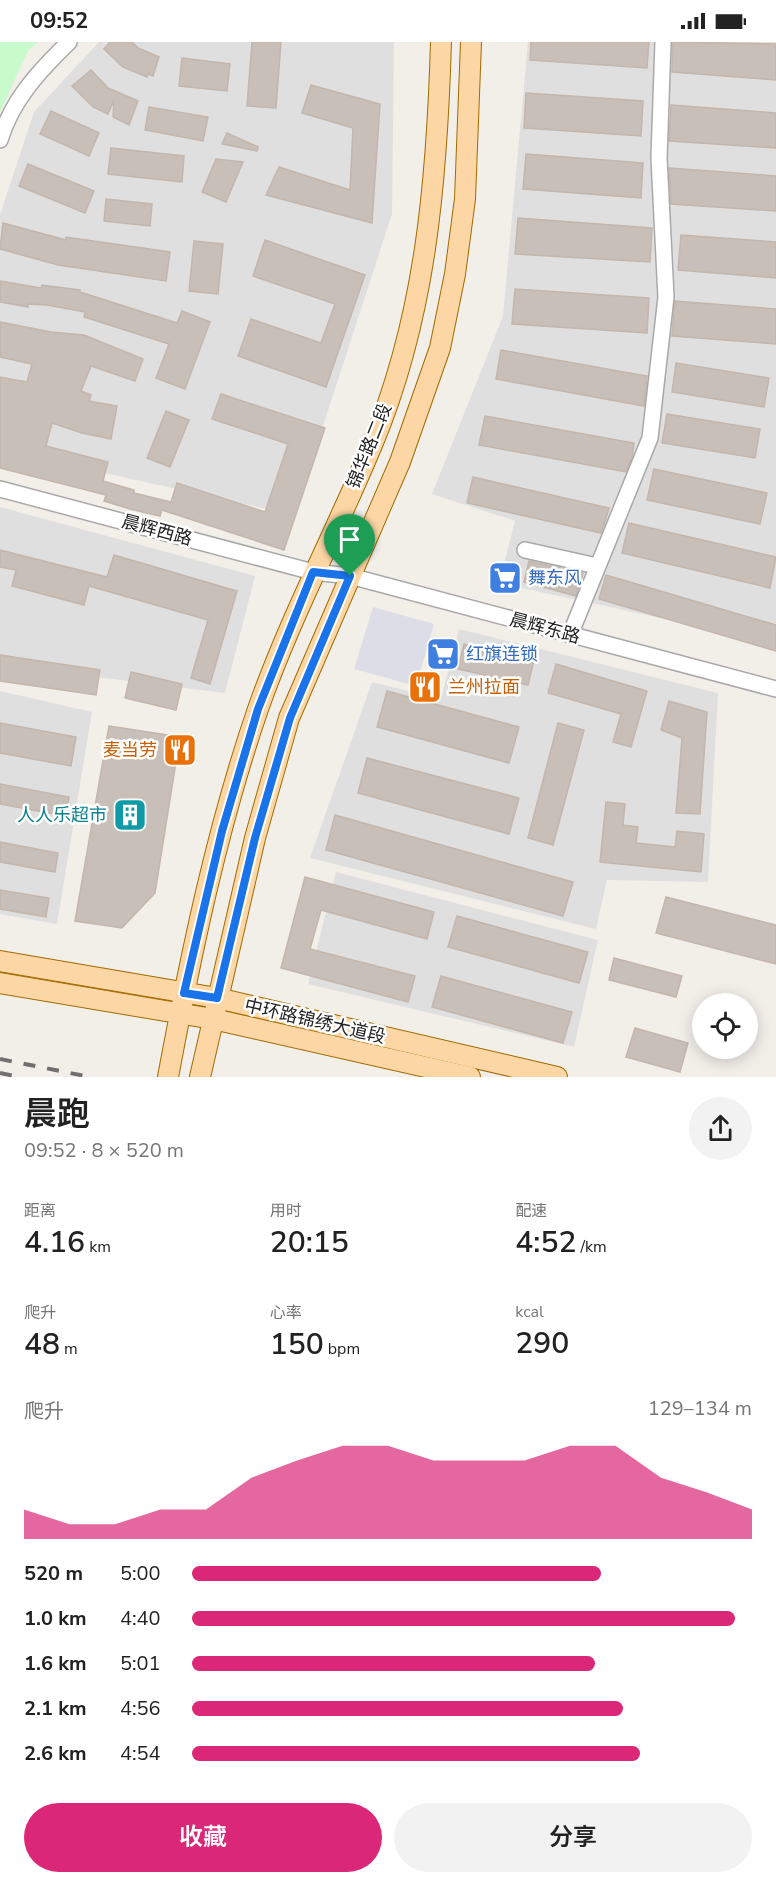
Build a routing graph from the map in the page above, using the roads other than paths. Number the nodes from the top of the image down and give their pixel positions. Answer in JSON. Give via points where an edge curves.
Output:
{"nodes":[{"id":1,"x":69,"y":42,"type":"edge"},
{"id":2,"x":441,"y":42,"type":"edge"},
{"id":3,"x":471,"y":42,"type":"edge"},
{"id":4,"x":663,"y":42,"type":"edge"},
{"id":5,"x":0,"y":140,"type":"edge"},
{"id":6,"x":0,"y":489,"type":"edge"},
{"id":7,"x":525,"y":550,"type":"dead end"},
{"id":8,"x":597,"y":566,"type":"junction"},
{"id":9,"x":313,"y":572,"type":"junction"},
{"id":10,"x":350,"y":576,"type":"junction"},
{"id":11,"x":570,"y":635,"type":"junction"},
{"id":12,"x":776,"y":689,"type":"edge"},
{"id":13,"x":0,"y":961,"type":"edge"},
{"id":14,"x":0,"y":983,"type":"edge"},
{"id":15,"x":184,"y":993,"type":"junction"},
{"id":16,"x":217,"y":998,"type":"junction"},
{"id":17,"x":180,"y":1013,"type":"junction"},
{"id":18,"x":213,"y":1019,"type":"junction"},
{"id":19,"x":168,"y":1077,"type":"edge"},
{"id":20,"x":200,"y":1077,"type":"edge"},
{"id":21,"x":470,"y":1077,"type":"edge"},
{"id":22,"x":557,"y":1077,"type":"edge"}],
"edges":[{"from":1,"to":5,"type":"street","via":[[41,69],[8,115]]},
{"from":2,"to":9,"type":"main road","name":"锦华路二段","via":[[428,239],[409,334],[373,444]]},
{"from":3,"to":10,"type":"main road","name":"锦华路二段","via":[[465,199],[440,348],[399,462]]},
{"from":4,"to":8,"type":"street","via":[[659,158],[666,297],[650,438]]},
{"from":6,"to":9,"type":"street","name":"晨辉西路"},
{"from":7,"to":8,"type":"street"},
{"from":8,"to":11,"type":"street"},
{"from":9,"to":10,"type":"street","name":"晨辉东路"},
{"from":9,"to":15,"type":"main road","name":"锦华路二段","via":[[258,709],[222,831]]},
{"from":10,"to":11,"type":"street","name":"晨辉东路"},
{"from":10,"to":16,"type":"main road","name":"锦华路二段","via":[[290,718],[255,838]]},
{"from":11,"to":12,"type":"street","name":"晨辉东路"},
{"from":13,"to":15,"type":"main road","name":"中环路锦绣大道段"},
{"from":14,"to":17,"type":"main road","name":"中环路锦绣大道段"},
{"from":15,"to":16,"type":"main road","name":"中环路锦绣大道段"},
{"from":15,"to":17,"type":"main road","name":"锦华路二段"},
{"from":16,"to":18,"type":"main road","name":"锦华路二段"},
{"from":16,"to":22,"type":"main road","name":"中环路锦绣大道段"},
{"from":17,"to":18,"type":"main road","name":"中环路锦绣大道段"},
{"from":17,"to":19,"type":"main road","name":"锦华路二段"},
{"from":18,"to":20,"type":"main road","name":"锦华路二段"},
{"from":18,"to":21,"type":"main road","name":"中环路锦绣大道段"}]}
